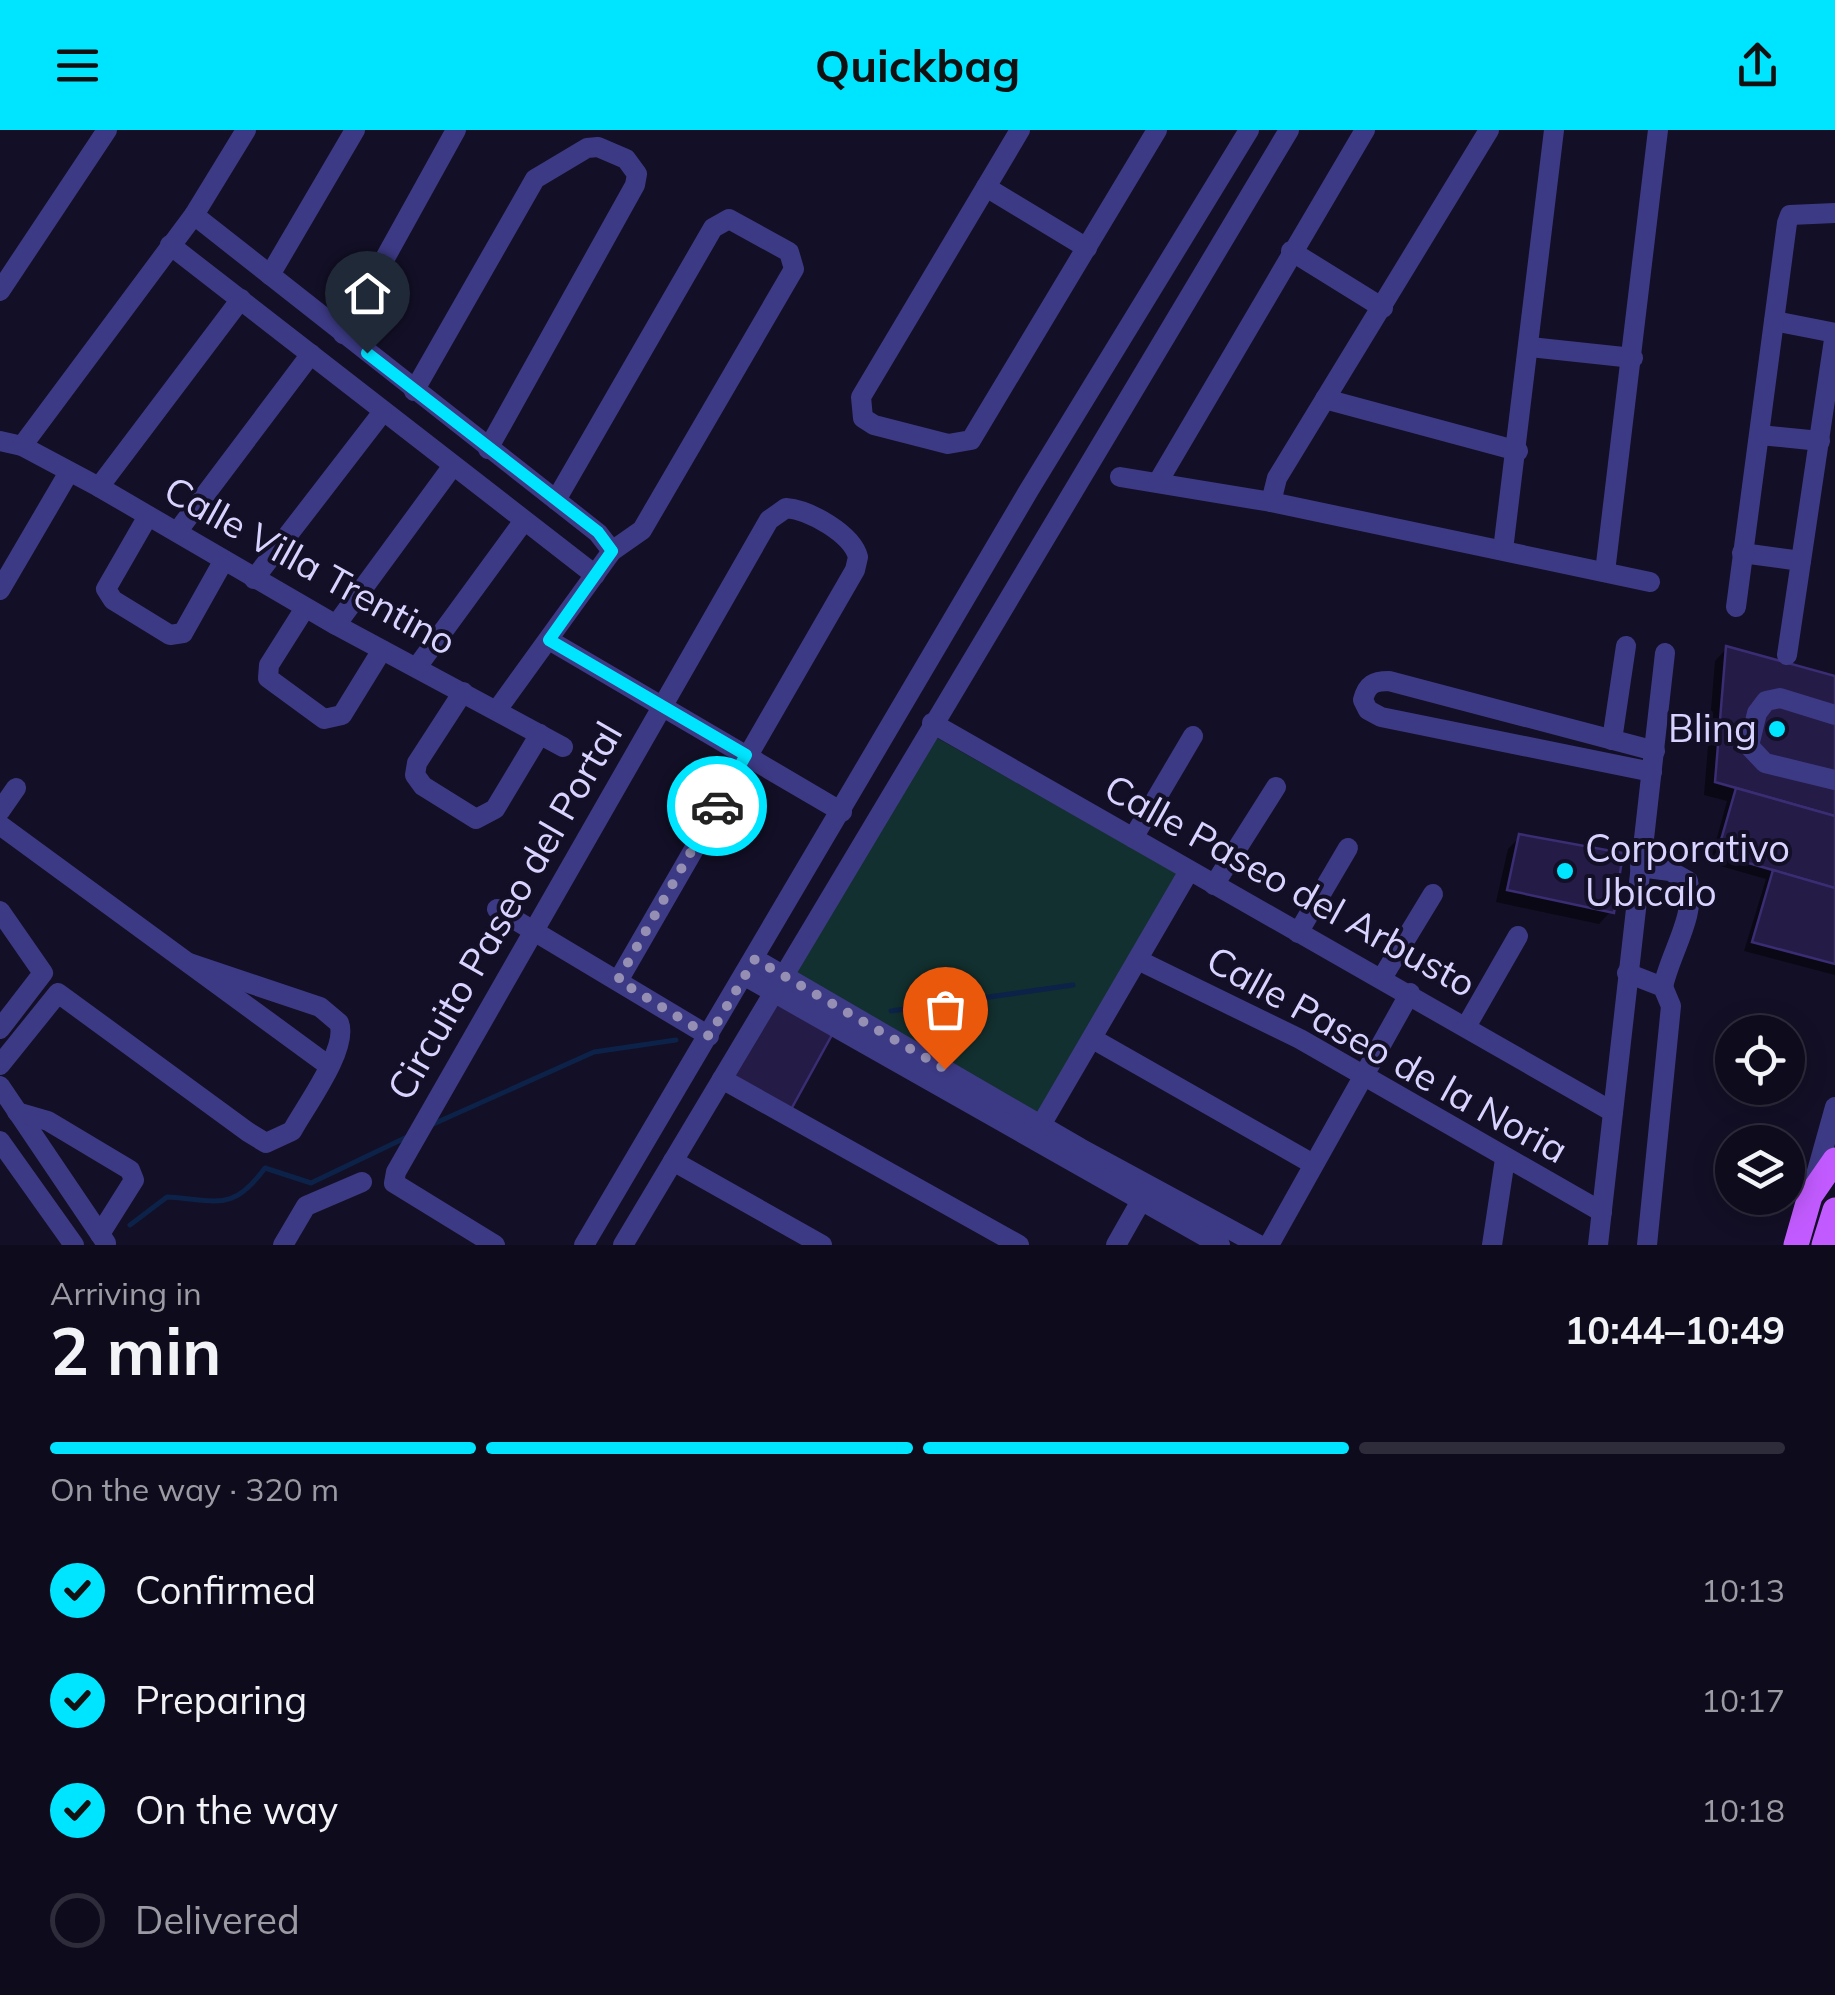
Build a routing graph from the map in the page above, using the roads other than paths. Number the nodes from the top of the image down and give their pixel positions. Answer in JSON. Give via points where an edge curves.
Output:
{"nodes":[{"id":1,"x":107,"y":130,"type":"edge"},
{"id":2,"x":246,"y":130,"type":"edge"},
{"id":3,"x":356,"y":130,"type":"edge"},
{"id":4,"x":456,"y":130,"type":"edge"},
{"id":5,"x":1020,"y":130,"type":"edge"},
{"id":6,"x":1157,"y":130,"type":"edge"},
{"id":7,"x":1249,"y":130,"type":"edge"},
{"id":8,"x":1289,"y":130,"type":"edge"},
{"id":9,"x":1365,"y":130,"type":"edge"},
{"id":10,"x":1489,"y":130,"type":"edge"},
{"id":11,"x":1554,"y":130,"type":"edge"},
{"id":12,"x":1658,"y":130,"type":"edge"},
{"id":13,"x":986,"y":187,"type":"junction"},
{"id":14,"x":1835,"y":212,"type":"edge"},
{"id":15,"x":194,"y":215,"type":"junction"},
{"id":16,"x":170,"y":245,"type":"junction"},
{"id":17,"x":1087,"y":248,"type":"junction"},
{"id":18,"x":1291,"y":252,"type":"junction"},
{"id":19,"x":270,"y":274,"type":"junction"},
{"id":20,"x":3,"y":281,"type":"edge"},
{"id":21,"x":241,"y":299,"type":"junction"},
{"id":22,"x":1382,"y":308,"type":"junction"},
{"id":23,"x":1774,"y":321,"type":"junction"},
{"id":24,"x":1835,"y":331,"type":"edge"},
{"id":25,"x":343,"y":334,"type":"junction"},
{"id":26,"x":1530,"y":348,"type":"junction"},
{"id":27,"x":311,"y":354,"type":"junction"},
{"id":28,"x":1632,"y":358,"type":"junction"},
{"id":29,"x":414,"y":391,"type":"junction"},
{"id":30,"x":1325,"y":400,"type":"junction"},
{"id":31,"x":382,"y":413,"type":"junction"},
{"id":32,"x":1760,"y":435,"type":"junction"},
{"id":33,"x":0,"y":440,"type":"edge"},
{"id":34,"x":1820,"y":440,"type":"junction"},
{"id":35,"x":22,"y":446,"type":"junction"},
{"id":36,"x":488,"y":449,"type":"junction"},
{"id":37,"x":1518,"y":451,"type":"junction"},
{"id":38,"x":452,"y":467,"type":"junction"},
{"id":39,"x":69,"y":472,"type":"junction"},
{"id":40,"x":1120,"y":476,"type":"dead end"},
{"id":41,"x":1158,"y":482,"type":"junction"},
{"id":42,"x":99,"y":487,"type":"junction"},
{"id":43,"x":556,"y":500,"type":"junction"},
{"id":44,"x":1271,"y":502,"type":"junction"},
{"id":45,"x":148,"y":516,"type":"junction"},
{"id":46,"x":523,"y":522,"type":"junction"},
{"id":47,"x":177,"y":532,"type":"junction"},
{"id":48,"x":1504,"y":550,"type":"junction"},
{"id":49,"x":612,"y":551,"type":"junction"},
{"id":50,"x":1742,"y":553,"type":"junction"},
{"id":51,"x":224,"y":560,"type":"junction"},
{"id":52,"x":1801,"y":560,"type":"junction"},
{"id":53,"x":1605,"y":572,"type":"junction"},
{"id":54,"x":595,"y":574,"type":"junction"},
{"id":55,"x":254,"y":579,"type":"junction"},
{"id":56,"x":1650,"y":582,"type":"dead end"},
{"id":57,"x":0,"y":590,"type":"edge"},
{"id":58,"x":1736,"y":607,"type":"dead end"},
{"id":59,"x":306,"y":608,"type":"junction"},
{"id":60,"x":336,"y":626,"type":"junction"},
{"id":61,"x":944,"y":636,"type":"junction"},
{"id":62,"x":549,"y":640,"type":"junction"},
{"id":63,"x":1626,"y":646,"type":"dead end"},
{"id":64,"x":382,"y":650,"type":"junction"},
{"id":65,"x":1666,"y":653,"type":"dead end"},
{"id":66,"x":974,"y":654,"type":"junction"},
{"id":67,"x":1787,"y":655,"type":"dead end"},
{"id":68,"x":417,"y":667,"type":"junction"},
{"id":69,"x":463,"y":692,"type":"junction"},
{"id":70,"x":663,"y":706,"type":"junction"},
{"id":71,"x":497,"y":710,"type":"junction"},
{"id":72,"x":1835,"y":715,"type":"edge"},
{"id":73,"x":932,"y":723,"type":"junction"},
{"id":74,"x":540,"y":734,"type":"junction"},
{"id":75,"x":1193,"y":736,"type":"dead end"},
{"id":76,"x":1612,"y":740,"type":"junction"},
{"id":77,"x":563,"y":747,"type":"dead end"},
{"id":78,"x":746,"y":755,"type":"junction"},
{"id":79,"x":1654,"y":761,"type":"junction"},
{"id":80,"x":1835,"y":780,"type":"edge"},
{"id":81,"x":1276,"y":786,"type":"dead end"},
{"id":82,"x":16,"y":788,"type":"dead end"},
{"id":83,"x":0,"y":811,"type":"edge"},
{"id":84,"x":842,"y":812,"type":"junction"},
{"id":85,"x":0,"y":825,"type":"edge"},
{"id":86,"x":1133,"y":838,"type":"junction"},
{"id":87,"x":1348,"y":848,"type":"dead end"},
{"id":88,"x":1640,"y":867,"type":"junction"},
{"id":89,"x":1189,"y":871,"type":"junction"},
{"id":90,"x":1214,"y":885,"type":"junction"},
{"id":91,"x":1433,"y":894,"type":"dead end"},
{"id":92,"x":497,"y":909,"type":"dead end"},
{"id":93,"x":0,"y":910,"type":"edge"},
{"id":94,"x":533,"y":931,"type":"junction"},
{"id":95,"x":1298,"y":933,"type":"junction"},
{"id":96,"x":1518,"y":936,"type":"dead end"},
{"id":97,"x":1138,"y":960,"type":"junction"},
{"id":98,"x":189,"y":962,"type":"junction"},
{"id":99,"x":750,"y":967,"type":"junction"},
{"id":100,"x":1628,"y":973,"type":"junction"},
{"id":101,"x":1382,"y":978,"type":"junction"},
{"id":102,"x":618,"y":980,"type":"junction"},
{"id":103,"x":779,"y":984,"type":"junction"},
{"id":104,"x":1663,"y":987,"type":"junction"},
{"id":105,"x":1410,"y":993,"type":"junction"},
{"id":106,"x":1467,"y":1025,"type":"junction"},
{"id":107,"x":0,"y":1029,"type":"edge"},
{"id":108,"x":709,"y":1036,"type":"junction"},
{"id":109,"x":1093,"y":1039,"type":"junction"},
{"id":110,"x":0,"y":1065,"type":"edge"},
{"id":111,"x":329,"y":1066,"type":"junction"},
{"id":112,"x":1364,"y":1077,"type":"junction"},
{"id":113,"x":722,"y":1078,"type":"junction"},
{"id":114,"x":0,"y":1086,"type":"edge"},
{"id":115,"x":1835,"y":1107,"type":"edge"},
{"id":116,"x":17,"y":1112,"type":"junction"},
{"id":117,"x":1613,"y":1112,"type":"junction"},
{"id":118,"x":1042,"y":1125,"type":"junction"},
{"id":119,"x":3,"y":1151,"type":"edge"},
{"id":120,"x":1505,"y":1159,"type":"junction"},
{"id":121,"x":1835,"y":1160,"type":"edge"},
{"id":122,"x":673,"y":1161,"type":"junction"},
{"id":123,"x":1314,"y":1164,"type":"junction"},
{"id":124,"x":362,"y":1182,"type":"dead end"},
{"id":125,"x":1145,"y":1194,"type":"junction"},
{"id":126,"x":1810,"y":1196,"type":"junction"},
{"id":127,"x":1835,"y":1210,"type":"edge"},
{"id":128,"x":1602,"y":1212,"type":"junction"},
{"id":129,"x":589,"y":1236,"type":"edge"},
{"id":130,"x":104,"y":1240,"type":"edge"},
{"id":131,"x":74,"y":1245,"type":"edge"},
{"id":132,"x":284,"y":1245,"type":"edge"},
{"id":133,"x":494,"y":1245,"type":"edge"},
{"id":134,"x":625,"y":1245,"type":"edge"},
{"id":135,"x":822,"y":1245,"type":"edge"},
{"id":136,"x":1018,"y":1245,"type":"edge"},
{"id":137,"x":1116,"y":1245,"type":"edge"},
{"id":138,"x":1220,"y":1245,"type":"edge"},
{"id":139,"x":1259,"y":1245,"type":"edge"},
{"id":140,"x":1269,"y":1245,"type":"edge"},
{"id":141,"x":1492,"y":1245,"type":"edge"},
{"id":142,"x":1598,"y":1245,"type":"edge"},
{"id":143,"x":1647,"y":1245,"type":"edge"},
{"id":144,"x":1796,"y":1245,"type":"edge"},
{"id":145,"x":1824,"y":1245,"type":"edge"}],
"edges":[{"from":1,"to":20,"type":"street"},
{"from":2,"to":15,"type":"street"},
{"from":3,"to":19,"type":"street"},
{"from":4,"to":25,"type":"street"},
{"from":5,"to":13,"type":"street"},
{"from":6,"to":17,"type":"street"},
{"from":7,"to":61,"type":"street"},
{"from":8,"to":66,"type":"street"},
{"from":9,"to":18,"type":"street"},
{"from":10,"to":22,"type":"street"},
{"from":11,"to":26,"type":"street"},
{"from":12,"to":28,"type":"street"},
{"from":13,"to":17,"type":"street"},
{"from":13,"to":17,"type":"street","via":[[861,397],[864,418],[874,425],[948,444],[971,440]]},
{"from":14,"to":23,"type":"street","via":[[1790,214]]},
{"from":15,"to":16,"type":"street"},
{"from":15,"to":19,"type":"street"},
{"from":16,"to":21,"type":"street"},
{"from":16,"to":35,"type":"street"},
{"from":18,"to":22,"type":"street"},
{"from":18,"to":41,"type":"street"},
{"from":19,"to":25,"type":"street"},
{"from":21,"to":27,"type":"street"},
{"from":21,"to":42,"type":"street"},
{"from":22,"to":30,"type":"street"},
{"from":23,"to":24,"type":"street"},
{"from":23,"to":32,"type":"street"},
{"from":24,"to":34,"type":"street"},
{"from":25,"to":29,"type":"street"},
{"from":26,"to":28,"type":"street"},
{"from":26,"to":37,"type":"street"},
{"from":27,"to":31,"type":"street"},
{"from":27,"to":47,"type":"street"},
{"from":28,"to":53,"type":"street"},
{"from":29,"to":36,"type":"street"},
{"from":29,"to":36,"type":"street","via":[[534,180],[587,148],[607,147],[626,159],[635,184]]},
{"from":30,"to":37,"type":"street"},
{"from":30,"to":44,"type":"street","via":[[1277,478]]},
{"from":31,"to":38,"type":"street"},
{"from":31,"to":55,"type":"street"},
{"from":32,"to":34,"type":"street"},
{"from":32,"to":50,"type":"street"},
{"from":33,"to":35,"type":"street","name":"Calle Villa Trentino"},
{"from":34,"to":52,"type":"street"},
{"from":35,"to":39,"type":"street","name":"Calle Villa Trentino"},
{"from":36,"to":43,"type":"street"},
{"from":37,"to":48,"type":"street"},
{"from":38,"to":46,"type":"street"},
{"from":38,"to":60,"type":"street"},
{"from":39,"to":42,"type":"street","name":"Calle Villa Trentino"},
{"from":39,"to":57,"type":"street"},
{"from":40,"to":41,"type":"street"},
{"from":41,"to":44,"type":"street"},
{"from":42,"to":45,"type":"street","name":"Calle Villa Trentino"},
{"from":43,"to":49,"type":"street"},
{"from":43,"to":49,"type":"street","via":[[714,228],[721,221],[738,222],[789,252],[794,269],[668,490],[642,530]]},
{"from":44,"to":48,"type":"street"},
{"from":45,"to":47,"type":"street","name":"Calle Villa Trentino"},
{"from":45,"to":51,"type":"street","via":[[106,589],[170,635],[182,632]]},
{"from":46,"to":54,"type":"street"},
{"from":46,"to":68,"type":"street"},
{"from":47,"to":51,"type":"street","name":"Calle Villa Trentino"},
{"from":48,"to":53,"type":"street"},
{"from":49,"to":54,"type":"street"},
{"from":50,"to":52,"type":"street"},
{"from":50,"to":58,"type":"street"},
{"from":51,"to":55,"type":"street","name":"Calle Villa Trentino"},
{"from":52,"to":67,"type":"street"},
{"from":53,"to":56,"type":"street"},
{"from":54,"to":62,"type":"street"},
{"from":55,"to":59,"type":"street","name":"Calle Villa Trentino"},
{"from":59,"to":60,"type":"street","name":"Calle Villa Trentino"},
{"from":59,"to":64,"type":"street","via":[[268,665],[268,678],[324,719],[342,714]]},
{"from":60,"to":64,"type":"street","name":"Calle Villa Trentino"},
{"from":61,"to":66,"type":"street"},
{"from":61,"to":84,"type":"street"},
{"from":62,"to":70,"type":"street"},
{"from":62,"to":71,"type":"street"},
{"from":63,"to":76,"type":"street"},
{"from":64,"to":68,"type":"street","name":"Calle Villa Trentino"},
{"from":65,"to":79,"type":"street"},
{"from":66,"to":73,"type":"street"},
{"from":68,"to":69,"type":"street","name":"Calle Villa Trentino"},
{"from":69,"to":71,"type":"street","name":"Calle Villa Trentino"},
{"from":69,"to":74,"type":"street","via":[[414,776],[476,819],[496,809]]},
{"from":70,"to":78,"type":"street"},
{"from":70,"to":78,"type":"street","name":"Circuito Paseo del Portal","via":[[776,512],[796,509],[848,538],[858,557],[855,570]]},
{"from":70,"to":94,"type":"street","name":"Circuito Paseo del Portal"},
{"from":71,"to":74,"type":"street","name":"Calle Villa Trentino"},
{"from":72,"to":80,"type":"street","via":[[1780,698],[1766,701],[1749,746],[1765,763]]},
{"from":73,"to":86,"type":"street","name":"Calle Paseo del Arbusto"},
{"from":73,"to":103,"type":"street"},
{"from":74,"to":77,"type":"street","name":"Calle Villa Trentino"},
{"from":75,"to":86,"type":"street"},
{"from":76,"to":79,"type":"street"},
{"from":76,"to":79,"type":"street","via":[[1389,681],[1366,688],[1363,700],[1381,717]]},
{"from":78,"to":84,"type":"street"},
{"from":78,"to":102,"type":"street","name":"Circuito Paseo del Portal"},
{"from":79,"to":88,"type":"street"},
{"from":81,"to":90,"type":"street"},
{"from":82,"to":83,"type":"street"},
{"from":84,"to":99,"type":"street"},
{"from":85,"to":98,"type":"street"},
{"from":86,"to":89,"type":"street","name":"Calle Paseo del Arbusto"},
{"from":87,"to":95,"type":"street"},
{"from":88,"to":100,"type":"street"},
{"from":88,"to":104,"type":"street","via":[[1688,881],[1694,901]]},
{"from":89,"to":90,"type":"street","name":"Calle Paseo del Arbusto"},
{"from":89,"to":97,"type":"street"},
{"from":90,"to":95,"type":"street","name":"Calle Paseo del Arbusto"},
{"from":91,"to":101,"type":"street"},
{"from":92,"to":94,"type":"street"},
{"from":93,"to":107,"type":"street","via":[[43,973]]},
{"from":94,"to":102,"type":"street"},
{"from":94,"to":133,"type":"street","name":"Circuito Paseo del Portal","via":[[394,1183]]},
{"from":95,"to":101,"type":"street","name":"Calle Paseo del Arbusto"},
{"from":96,"to":106,"type":"street"},
{"from":97,"to":109,"type":"street"},
{"from":97,"to":112,"type":"street","name":"Calle Paseo de la Noria"},
{"from":98,"to":111,"type":"street"},
{"from":98,"to":111,"type":"street","via":[[333,1015],[343,1032]]},
{"from":99,"to":103,"type":"street"},
{"from":99,"to":108,"type":"street"},
{"from":100,"to":104,"type":"street"},
{"from":100,"to":117,"type":"street"},
{"from":101,"to":105,"type":"street","name":"Calle Paseo del Arbusto"},
{"from":102,"to":108,"type":"street"},
{"from":103,"to":113,"type":"street"},
{"from":103,"to":118,"type":"street"},
{"from":103,"to":125,"type":"street"},
{"from":104,"to":143,"type":"street","via":[[1671,1006]]},
{"from":105,"to":106,"type":"street","name":"Calle Paseo del Arbusto"},
{"from":105,"to":112,"type":"street"},
{"from":106,"to":117,"type":"street","name":"Calle Paseo del Arbusto"},
{"from":108,"to":129,"type":"street"},
{"from":109,"to":118,"type":"street"},
{"from":109,"to":123,"type":"street"},
{"from":110,"to":111,"type":"street","via":[[58,992],[266,1142],[292,1131]]},
{"from":112,"to":120,"type":"street","name":"Calle Paseo de la Noria"},
{"from":112,"to":123,"type":"street"},
{"from":113,"to":122,"type":"street"},
{"from":113,"to":136,"type":"street"},
{"from":114,"to":116,"type":"street"},
{"from":115,"to":126,"type":"street"},
{"from":116,"to":130,"type":"street"},
{"from":116,"to":130,"type":"street","via":[[48,1122],[130,1170],[134,1180]]},
{"from":117,"to":128,"type":"street"},
{"from":118,"to":125,"type":"street"},
{"from":119,"to":131,"type":"street"},
{"from":120,"to":128,"type":"street","name":"Calle Paseo de la Noria"},
{"from":120,"to":141,"type":"street"},
{"from":121,"to":126,"type":"main road"},
{"from":122,"to":134,"type":"street"},
{"from":122,"to":135,"type":"street"},
{"from":123,"to":140,"type":"street"},
{"from":124,"to":132,"type":"street","via":[[306,1206]]},
{"from":125,"to":137,"type":"street"},
{"from":125,"to":138,"type":"street"},
{"from":125,"to":139,"type":"street"},
{"from":126,"to":144,"type":"main road"},
{"from":127,"to":145,"type":"main road"},
{"from":128,"to":142,"type":"street"},
{"from":129,"to":134,"type":"street"}]}
